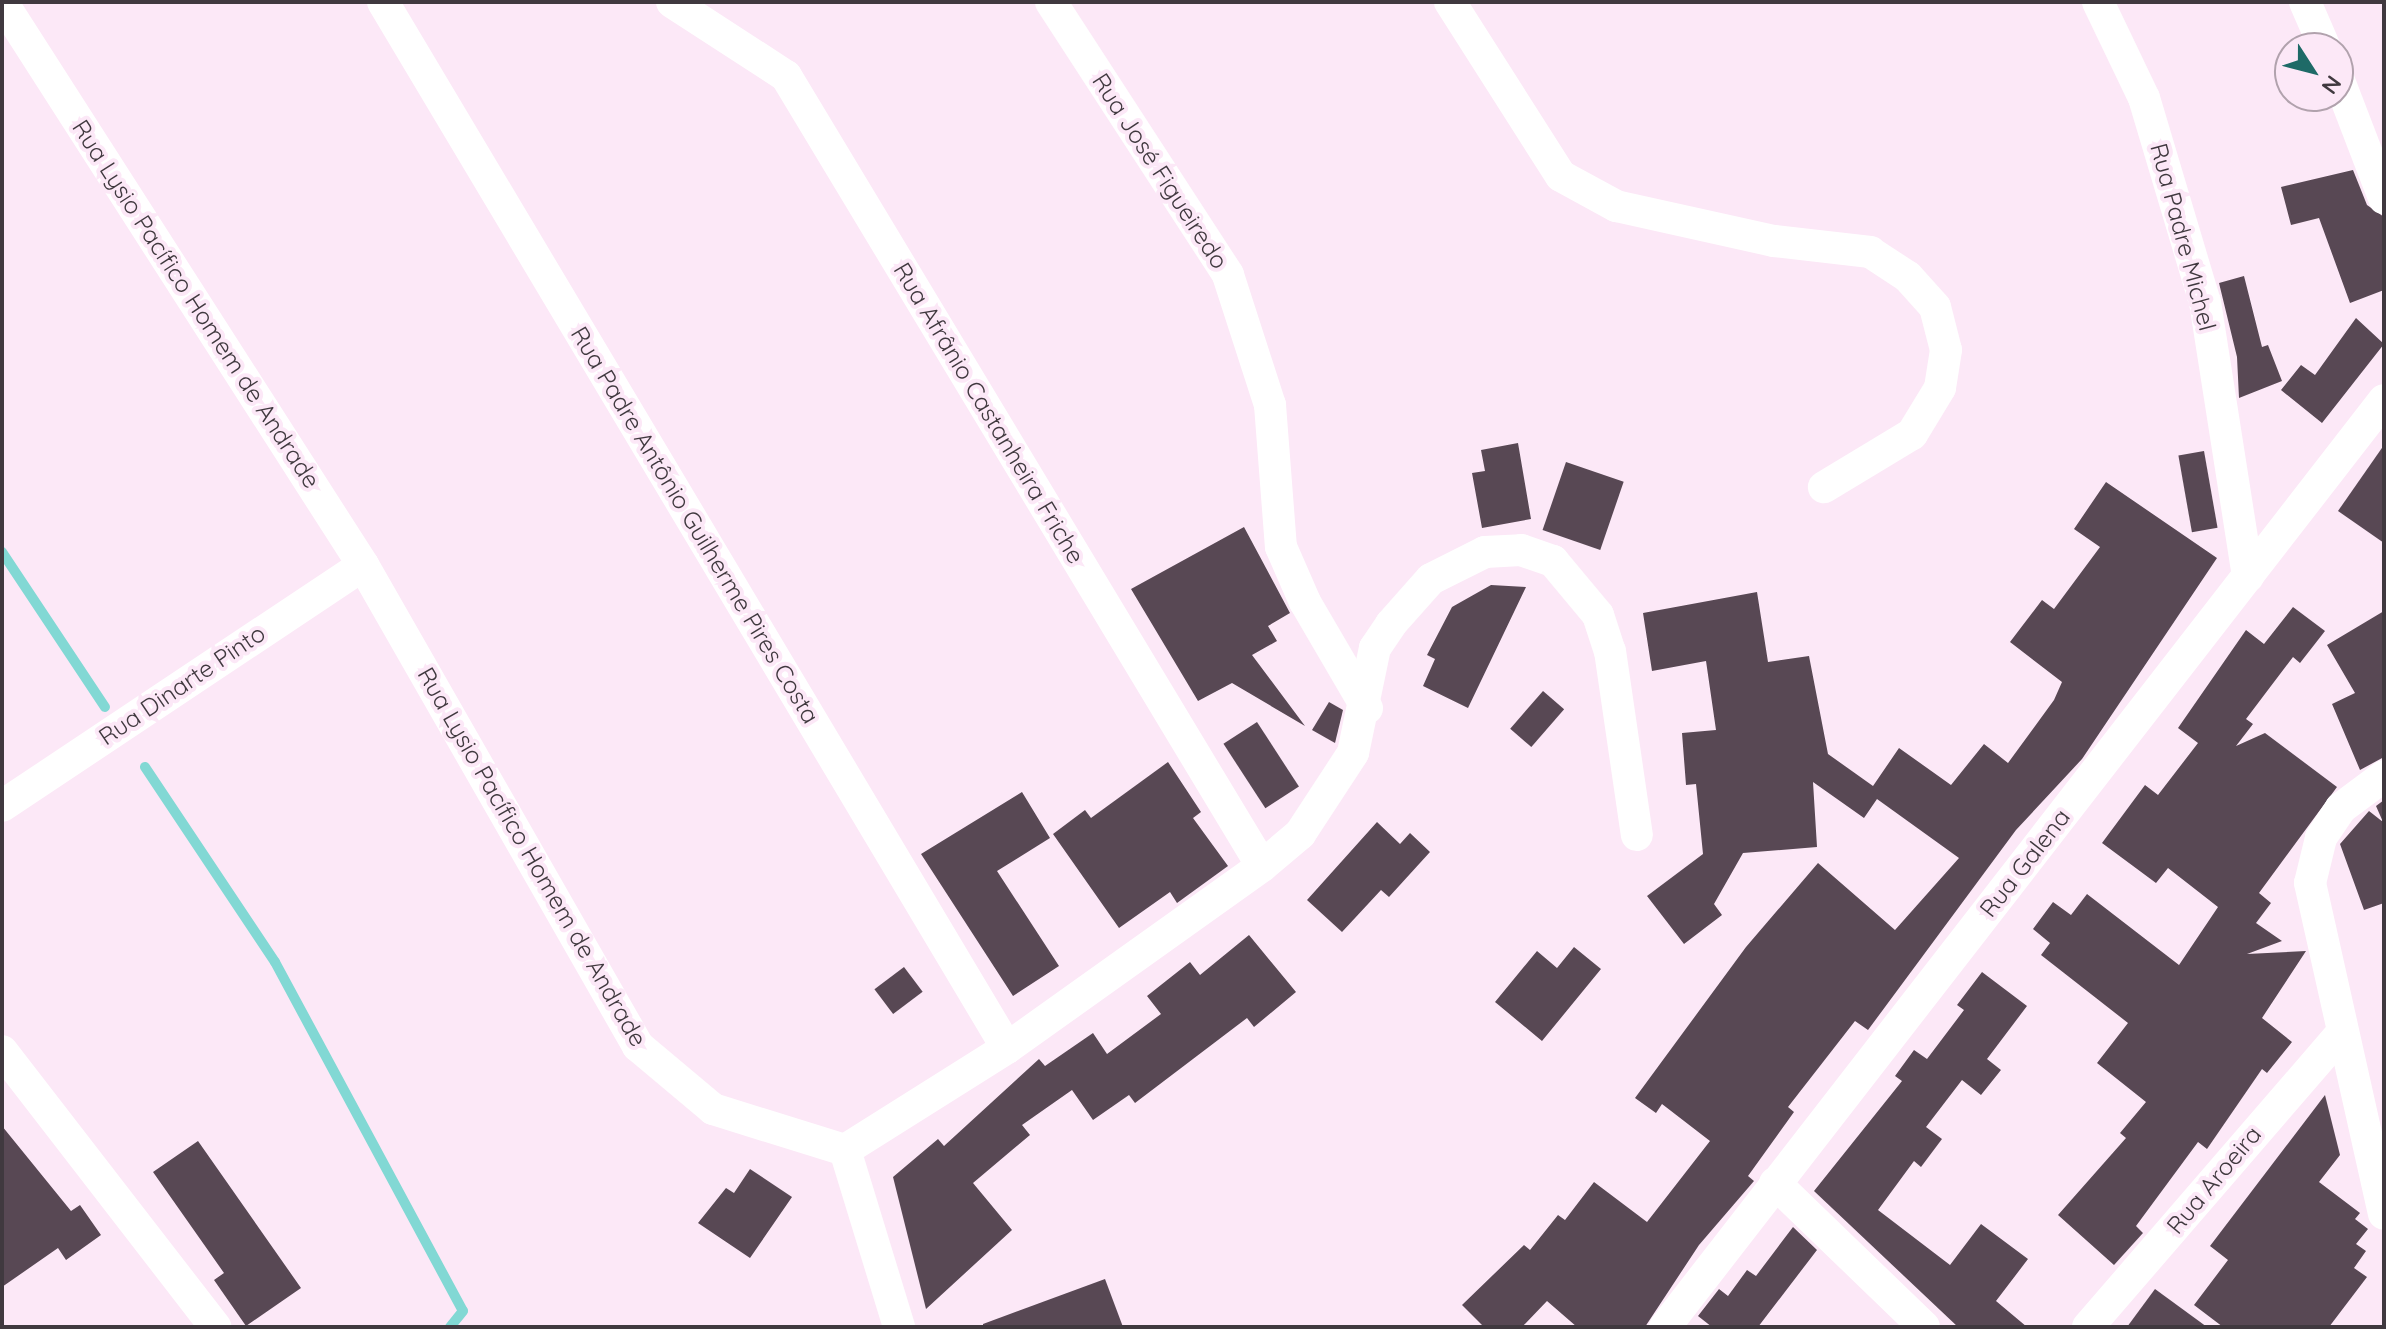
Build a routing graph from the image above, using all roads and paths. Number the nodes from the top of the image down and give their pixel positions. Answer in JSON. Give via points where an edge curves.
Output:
{"nodes":[{"id":1,"x":2,"y":2,"type":"edge"},
{"id":2,"x":383,"y":2,"type":"edge"},
{"id":3,"x":672,"y":2,"type":"edge"},
{"id":4,"x":1051,"y":2,"type":"edge"},
{"id":5,"x":1450,"y":2,"type":"edge"},
{"id":6,"x":2098,"y":2,"type":"edge"},
{"id":7,"x":2305,"y":2,"type":"edge"},
{"id":8,"x":2318,"y":32,"type":"edge"},
{"id":9,"x":2351,"y":112,"type":"edge"},
{"id":10,"x":2384,"y":198,"type":"edge"},
{"id":11,"x":2384,"y":400,"type":"edge"},
{"id":12,"x":1824,"y":487,"type":"dead end"},
{"id":13,"x":363,"y":565,"type":"junction"},
{"id":14,"x":2248,"y":577,"type":"junction"},
{"id":15,"x":1367,"y":708,"type":"junction"},
{"id":16,"x":2384,"y":776,"type":"edge"},
{"id":17,"x":2,"y":806,"type":"edge"},
{"id":18,"x":1637,"y":835,"type":"dead end"},
{"id":19,"x":1262,"y":866,"type":"junction"},
{"id":20,"x":2341,"y":1034,"type":"junction"},
{"id":21,"x":1007,"y":1048,"type":"junction"},
{"id":22,"x":2,"y":1051,"type":"edge"},
{"id":23,"x":845,"y":1150,"type":"junction"},
{"id":24,"x":1775,"y":1183,"type":"junction"},
{"id":25,"x":2384,"y":1214,"type":"edge"},
{"id":26,"x":215,"y":1327,"type":"edge"},
{"id":27,"x":899,"y":1327,"type":"edge"},
{"id":28,"x":1665,"y":1327,"type":"edge"},
{"id":29,"x":1924,"y":1327,"type":"edge"},
{"id":30,"x":2088,"y":1327,"type":"edge"}],
"edges":[{"from":1,"to":13,"type":"street","name":"Rua Lysio Pacífico Homem de Andrade"},
{"from":2,"to":21,"type":"street","name":"Rua Padre Antônio Guilherme Pires Costa"},
{"from":3,"to":19,"type":"street","name":"Rua Afrânio Castanheira Friche","via":[[786,76]]},
{"from":4,"to":15,"type":"street","name":"Rua José Figueiredo","via":[[1228,275],[1270,405],[1281,547],[1305,602]]},
{"from":5,"to":12,"type":"street","via":[[1561,176],[1616,206],[1774,241],[1870,252],[1908,277],[1935,307],[1946,350],[1940,388],[1912,434]]},
{"from":6,"to":14,"type":"street","name":"Rua Padre Michel","via":[[2144,98],[2205,302]]},
{"from":7,"to":8,"type":"street"},
{"from":9,"to":10,"type":"street"},
{"from":11,"to":14,"type":"street","name":"Rua Galena"},
{"from":13,"to":17,"type":"street","name":"Rua Dinarte Pinto"},
{"from":13,"to":23,"type":"street","name":"Rua Lysio Pacífico Homem de Andrade","via":[[638,1046],[713,1109]]},
{"from":14,"to":24,"type":"street","name":"Rua Galena"},
{"from":15,"to":18,"type":"street","via":[[1375,648],[1431,579],[1485,552],[1521,550],[1553,561],[1598,615],[1610,651]]},
{"from":15,"to":19,"type":"street","via":[[1340,774],[1300,834]]},
{"from":16,"to":20,"type":"street","via":[[2341,808],[2321,838],[2310,883]]},
{"from":19,"to":21,"type":"street"},
{"from":20,"to":25,"type":"street"},
{"from":20,"to":30,"type":"street","name":"Rua Aroeira"},
{"from":21,"to":23,"type":"street"},
{"from":22,"to":26,"type":"street"},
{"from":23,"to":27,"type":"street"},
{"from":24,"to":28,"type":"street","name":"Rua Galena"},
{"from":24,"to":29,"type":"street"}]}
